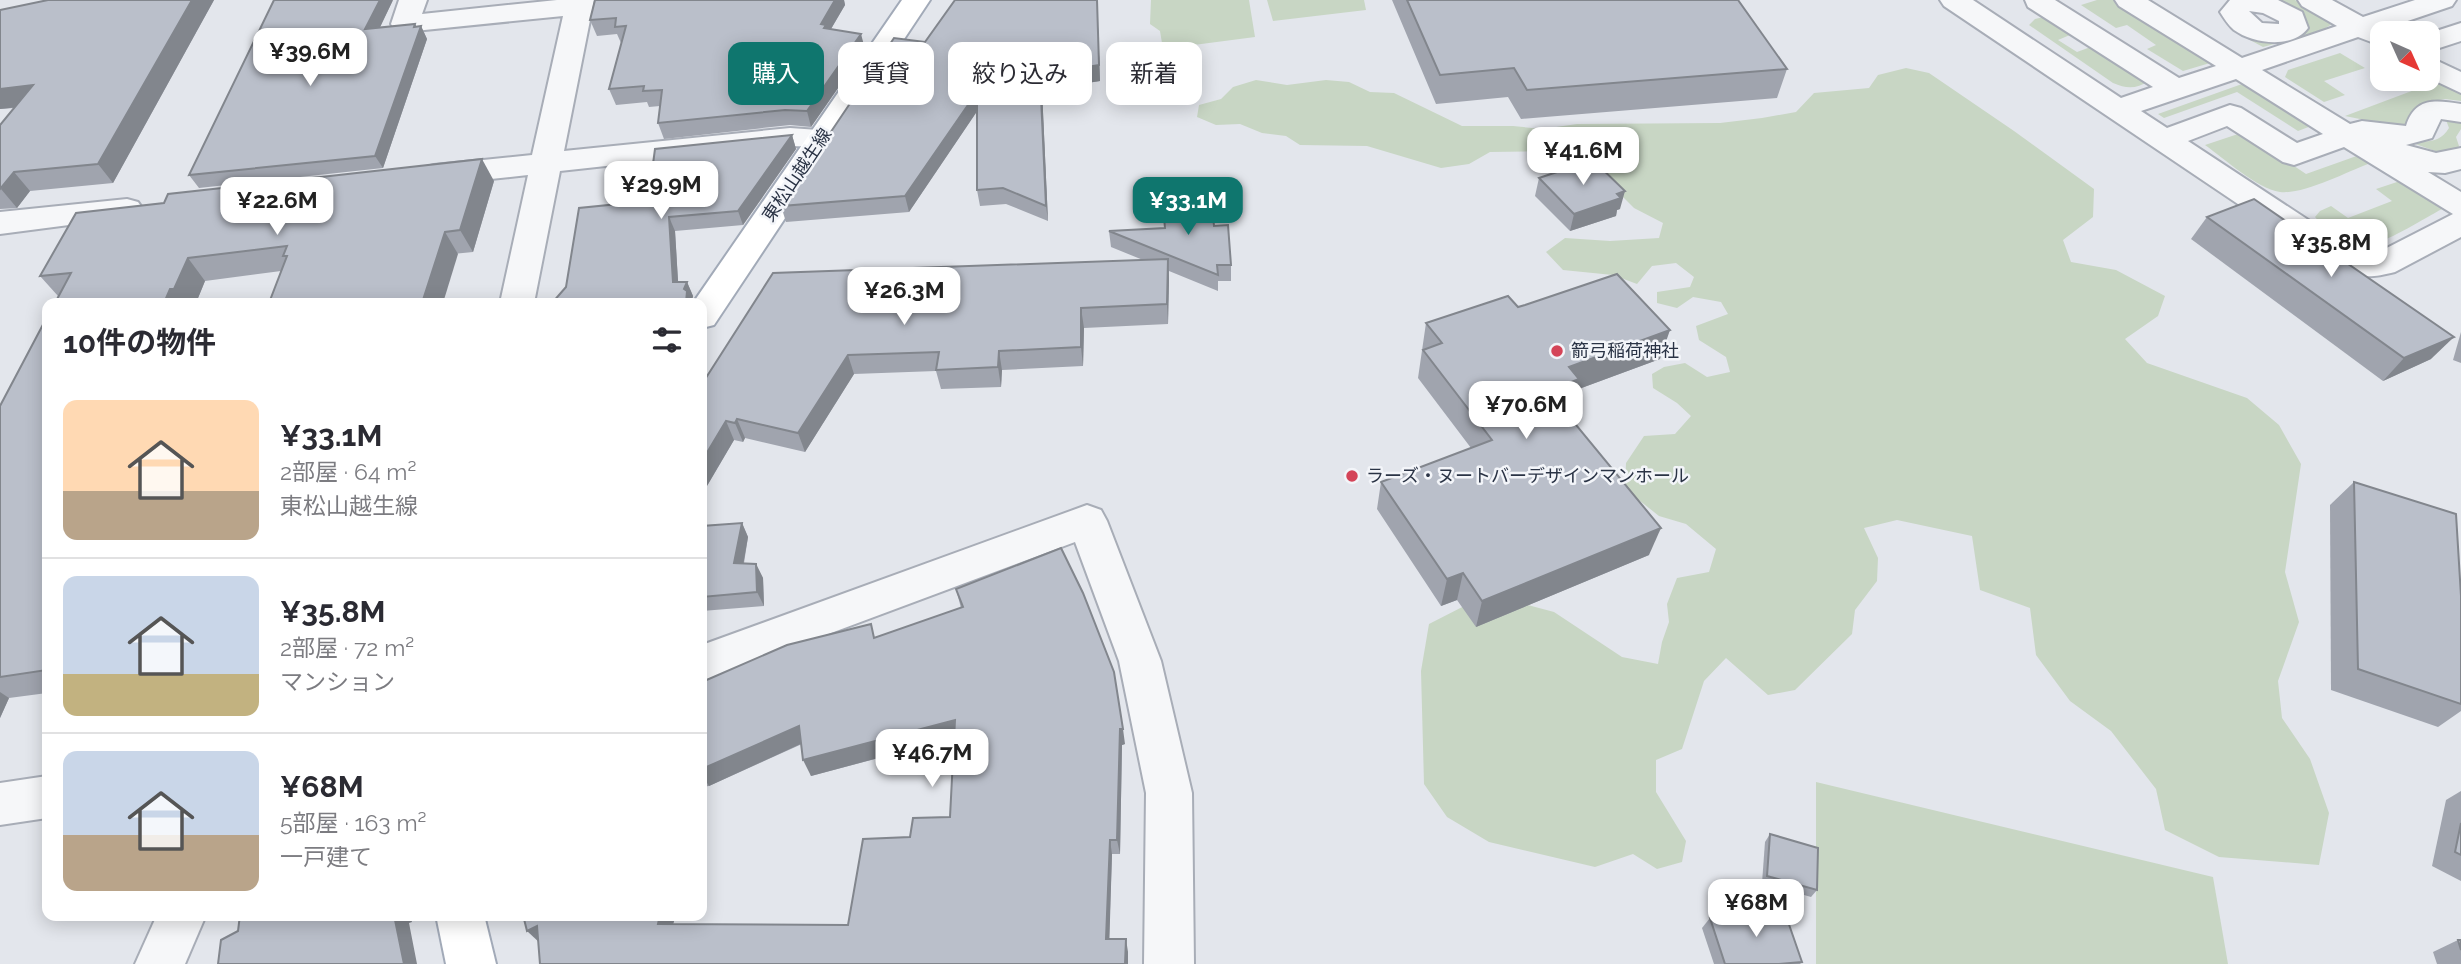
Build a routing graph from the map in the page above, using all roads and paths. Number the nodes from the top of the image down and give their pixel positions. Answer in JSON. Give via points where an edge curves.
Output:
{"nodes":[{"id":1,"x":413,"y":0,"type":"edge"},
{"id":2,"x":916,"y":0,"type":"edge"},
{"id":3,"x":1954,"y":0,"type":"edge"},
{"id":4,"x":2129,"y":0,"type":"edge"},
{"id":5,"x":2312,"y":0,"type":"edge"},
{"id":6,"x":2442,"y":0,"type":"edge"},
{"id":7,"x":2040,"y":1,"type":"edge"},
{"id":8,"x":2210,"y":2,"type":"dead end"},
{"id":9,"x":579,"y":3,"type":"edge"},
{"id":10,"x":2241,"y":9,"type":"edge"},
{"id":11,"x":1983,"y":20,"type":"junction"},
{"id":12,"x":2398,"y":21,"type":"edge"},
{"id":13,"x":2461,"y":31,"type":"edge"},
{"id":14,"x":2370,"y":33,"type":"edge"},
{"id":15,"x":2370,"y":34,"type":"edge"},
{"id":16,"x":2440,"y":39,"type":"edge"},
{"id":17,"x":2195,"y":41,"type":"junction"},
{"id":18,"x":2240,"y":68,"type":"junction"},
{"id":19,"x":2440,"y":73,"type":"edge"},
{"id":20,"x":2461,"y":85,"type":"edge"},
{"id":21,"x":2176,"y":89,"type":"junction"},
{"id":22,"x":2117,"y":109,"type":"junction"},
{"id":23,"x":2461,"y":113,"type":"edge"},
{"id":24,"x":2347,"y":135,"type":"junction"},
{"id":25,"x":822,"y":138,"type":"junction"},
{"id":26,"x":2163,"y":140,"type":"junction"},
{"id":27,"x":2461,"y":158,"type":"edge"},
{"id":28,"x":546,"y":162,"type":"junction"},
{"id":29,"x":411,"y":177,"type":"edge"},
{"id":30,"x":151,"y":206,"type":"edge"},
{"id":31,"x":2461,"y":206,"type":"edge"},
{"id":32,"x":0,"y":223,"type":"edge"},
{"id":33,"x":2461,"y":223,"type":"edge"},
{"id":34,"x":518,"y":298,"type":"edge"},
{"id":35,"x":707,"y":309,"type":"edge"},
{"id":36,"x":707,"y":661,"type":"edge"},
{"id":37,"x":42,"y":798,"type":"edge"},
{"id":38,"x":0,"y":804,"type":"edge"},
{"id":39,"x":179,"y":921,"type":"edge"},
{"id":40,"x":461,"y":921,"type":"edge"},
{"id":41,"x":160,"y":964,"type":"edge"},
{"id":42,"x":471,"y":964,"type":"edge"},
{"id":43,"x":1169,"y":964,"type":"edge"}],
"edges":[{"from":1,"to":9,"type":"street","via":[[405,24]]},
{"from":2,"to":25,"type":"main road","name":"東松山越生線"},
{"from":3,"to":11,"type":"street"},
{"from":4,"to":17,"type":"street"},
{"from":5,"to":14,"type":"street"},
{"from":6,"to":12,"type":"street"},
{"from":7,"to":11,"type":"street"},
{"from":7,"to":21,"type":"street"},
{"from":8,"to":10,"type":"street"},
{"from":9,"to":28,"type":"street"},
{"from":10,"to":17,"type":"street"},
{"from":11,"to":22,"type":"street"},
{"from":13,"to":16,"type":"street"},
{"from":15,"to":18,"type":"street"},
{"from":17,"to":18,"type":"street"},
{"from":18,"to":21,"type":"street"},
{"from":18,"to":24,"type":"street"},
{"from":19,"to":20,"type":"street"},
{"from":21,"to":22,"type":"street"},
{"from":22,"to":26,"type":"street"},
{"from":23,"to":24,"type":"street","via":[[2437,109],[2424,116],[2421,131],[2410,136],[2362,130]]},
{"from":24,"to":26,"type":"street","via":[[2294,155],[2230,114]]},
{"from":24,"to":27,"type":"street","via":[[2430,161],[2452,163]]},
{"from":24,"to":31,"type":"street"},
{"from":25,"to":28,"type":"street","via":[[790,136]]},
{"from":25,"to":35,"type":"main road","name":"東松山越生線"},
{"from":26,"to":33,"type":"street","via":[[2326,249],[2366,267],[2383,264]]},
{"from":28,"to":29,"type":"street"},
{"from":28,"to":34,"type":"street"},
{"from":30,"to":32,"type":"street"},
{"from":36,"to":43,"type":"street","via":[[1087,521],[1140,661],[1169,793]]},
{"from":37,"to":38,"type":"street"},
{"from":39,"to":41,"type":"street"},
{"from":40,"to":42,"type":"main road"}]}
